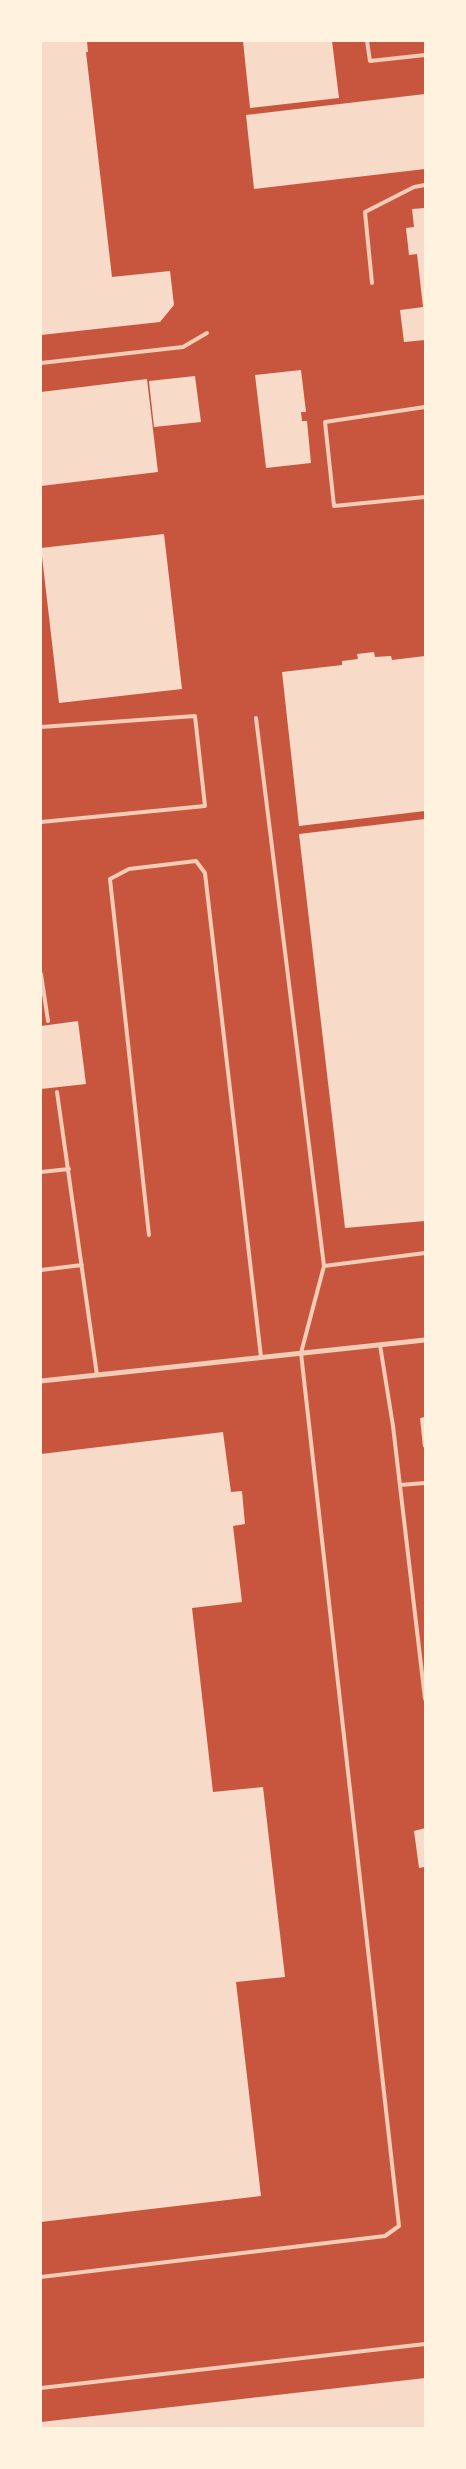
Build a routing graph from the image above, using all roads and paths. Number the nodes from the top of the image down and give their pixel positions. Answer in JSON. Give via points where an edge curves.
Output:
{"nodes":[{"id":1,"x":367,"y":41,"type":"edge"},
{"id":2,"x":425,"y":55,"type":"edge"},
{"id":3,"x":425,"y":185,"type":"edge"},
{"id":4,"x":372,"y":283,"type":"dead end"},
{"id":5,"x":207,"y":333,"type":"dead end"},
{"id":6,"x":41,"y":363,"type":"edge"},
{"id":7,"x":425,"y":407,"type":"edge"},
{"id":8,"x":425,"y":498,"type":"edge"},
{"id":9,"x":256,"y":718,"type":"dead end"},
{"id":10,"x":41,"y":727,"type":"edge"},
{"id":11,"x":41,"y":822,"type":"edge"},
{"id":12,"x":41,"y":974,"type":"edge"},
{"id":13,"x":48,"y":1021,"type":"dead end"},
{"id":14,"x":57,"y":1092,"type":"dead end"},
{"id":15,"x":69,"y":1169,"type":"junction"},
{"id":16,"x":41,"y":1172,"type":"edge"},
{"id":17,"x":149,"y":1235,"type":"dead end"},
{"id":18,"x":425,"y":1253,"type":"edge"},
{"id":19,"x":82,"y":1265,"type":"junction"},
{"id":20,"x":324,"y":1266,"type":"junction"},
{"id":21,"x":41,"y":1270,"type":"edge"},
{"id":22,"x":425,"y":1340,"type":"edge"},
{"id":23,"x":380,"y":1345,"type":"junction"},
{"id":24,"x":301,"y":1353,"type":"junction"},
{"id":25,"x":261,"y":1357,"type":"junction"},
{"id":26,"x":98,"y":1375,"type":"junction"},
{"id":27,"x":41,"y":1380,"type":"edge"},
{"id":28,"x":425,"y":1482,"type":"edge"},
{"id":29,"x":400,"y":1485,"type":"junction"},
{"id":30,"x":425,"y":1699,"type":"edge"},
{"id":31,"x":41,"y":2277,"type":"edge"},
{"id":32,"x":425,"y":2344,"type":"edge"},
{"id":33,"x":41,"y":2388,"type":"edge"}],
"edges":[{"from":1,"to":2,"type":"lane","via":[[370,62]]},
{"from":3,"to":4,"type":"lane","via":[[414,187],[365,212]]},
{"from":5,"to":6,"type":"lane","via":[[183,347]]},
{"from":7,"to":8,"type":"lane","via":[[325,422],[334,506]]},
{"from":9,"to":20,"type":"lane"},
{"from":10,"to":11,"type":"lane","via":[[195,716],[205,806]]},
{"from":12,"to":13,"type":"lane"},
{"from":14,"to":15,"type":"lane"},
{"from":15,"to":16,"type":"lane"},
{"from":15,"to":19,"type":"lane"},
{"from":17,"to":25,"type":"lane","via":[[110,879],[129,869],[196,861],[205,873]]},
{"from":18,"to":20,"type":"lane"},
{"from":19,"to":21,"type":"lane"},
{"from":19,"to":26,"type":"lane"},
{"from":20,"to":24,"type":"lane"},
{"from":22,"to":23,"type":"street"},
{"from":23,"to":24,"type":"street"},
{"from":23,"to":29,"type":"lane"},
{"from":24,"to":25,"type":"street"},
{"from":24,"to":31,"type":"lane","via":[[399,2226],[385,2236]]},
{"from":25,"to":26,"type":"street"},
{"from":26,"to":27,"type":"street"},
{"from":28,"to":29,"type":"lane"},
{"from":29,"to":30,"type":"lane"},
{"from":32,"to":33,"type":"lane"}]}
